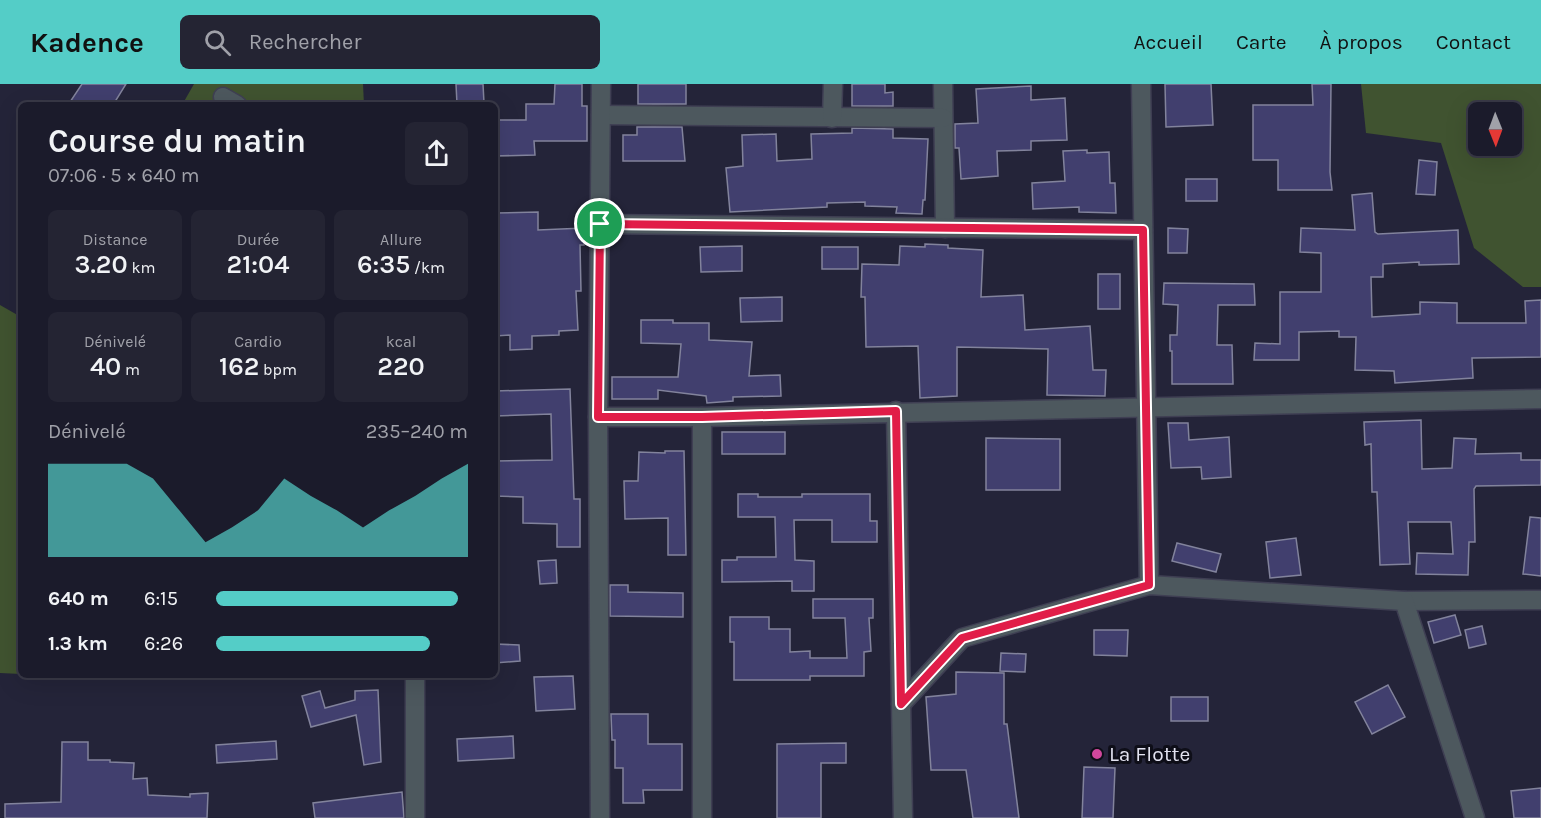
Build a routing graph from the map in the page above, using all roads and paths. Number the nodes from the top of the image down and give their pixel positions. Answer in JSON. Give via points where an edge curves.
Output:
{"nodes":[{"id":1,"x":602,"y":84,"type":"edge"},
{"id":2,"x":833,"y":84,"type":"edge"},
{"id":3,"x":943,"y":84,"type":"edge"},
{"id":4,"x":1141,"y":84,"type":"edge"},
{"id":5,"x":601,"y":115,"type":"junction"},
{"id":6,"x":832,"y":118,"type":"junction"},
{"id":7,"x":943,"y":118,"type":"junction"},
{"id":8,"x":600,"y":224,"type":"junction"},
{"id":9,"x":945,"y":228,"type":"junction"},
{"id":10,"x":1143,"y":230,"type":"junction"},
{"id":11,"x":1541,"y":399,"type":"edge"},
{"id":12,"x":1146,"y":406,"type":"junction"},
{"id":13,"x":896,"y":411,"type":"junction"},
{"id":14,"x":598,"y":417,"type":"junction"},
{"id":15,"x":702,"y":417,"type":"junction"},
{"id":16,"x":1149,"y":585,"type":"junction"},
{"id":17,"x":1541,"y":600,"type":"edge"},
{"id":18,"x":1404,"y":601,"type":"junction"},
{"id":19,"x":415,"y":678,"type":"edge"},
{"id":20,"x":901,"y":704,"type":"junction"},
{"id":21,"x":415,"y":818,"type":"edge"},
{"id":22,"x":600,"y":818,"type":"edge"},
{"id":23,"x":702,"y":818,"type":"edge"},
{"id":24,"x":903,"y":818,"type":"edge"},
{"id":25,"x":1475,"y":818,"type":"edge"}],
"edges":[{"from":1,"to":5,"type":"street"},
{"from":2,"to":6,"type":"street"},
{"from":3,"to":7,"type":"street"},
{"from":4,"to":10,"type":"street"},
{"from":5,"to":6,"type":"street"},
{"from":5,"to":8,"type":"street"},
{"from":6,"to":7,"type":"street"},
{"from":7,"to":9,"type":"street"},
{"from":8,"to":9,"type":"street"},
{"from":8,"to":14,"type":"street"},
{"from":9,"to":10,"type":"street"},
{"from":10,"to":12,"type":"street"},
{"from":11,"to":12,"type":"street"},
{"from":12,"to":13,"type":"street"},
{"from":12,"to":16,"type":"street"},
{"from":13,"to":15,"type":"street"},
{"from":13,"to":20,"type":"street"},
{"from":14,"to":15,"type":"street"},
{"from":14,"to":22,"type":"street"},
{"from":15,"to":23,"type":"street"},
{"from":16,"to":18,"type":"street"},
{"from":16,"to":20,"type":"street","via":[[962,638]]},
{"from":17,"to":18,"type":"street"},
{"from":18,"to":25,"type":"street"},
{"from":19,"to":21,"type":"street"},
{"from":20,"to":24,"type":"street"}]}
